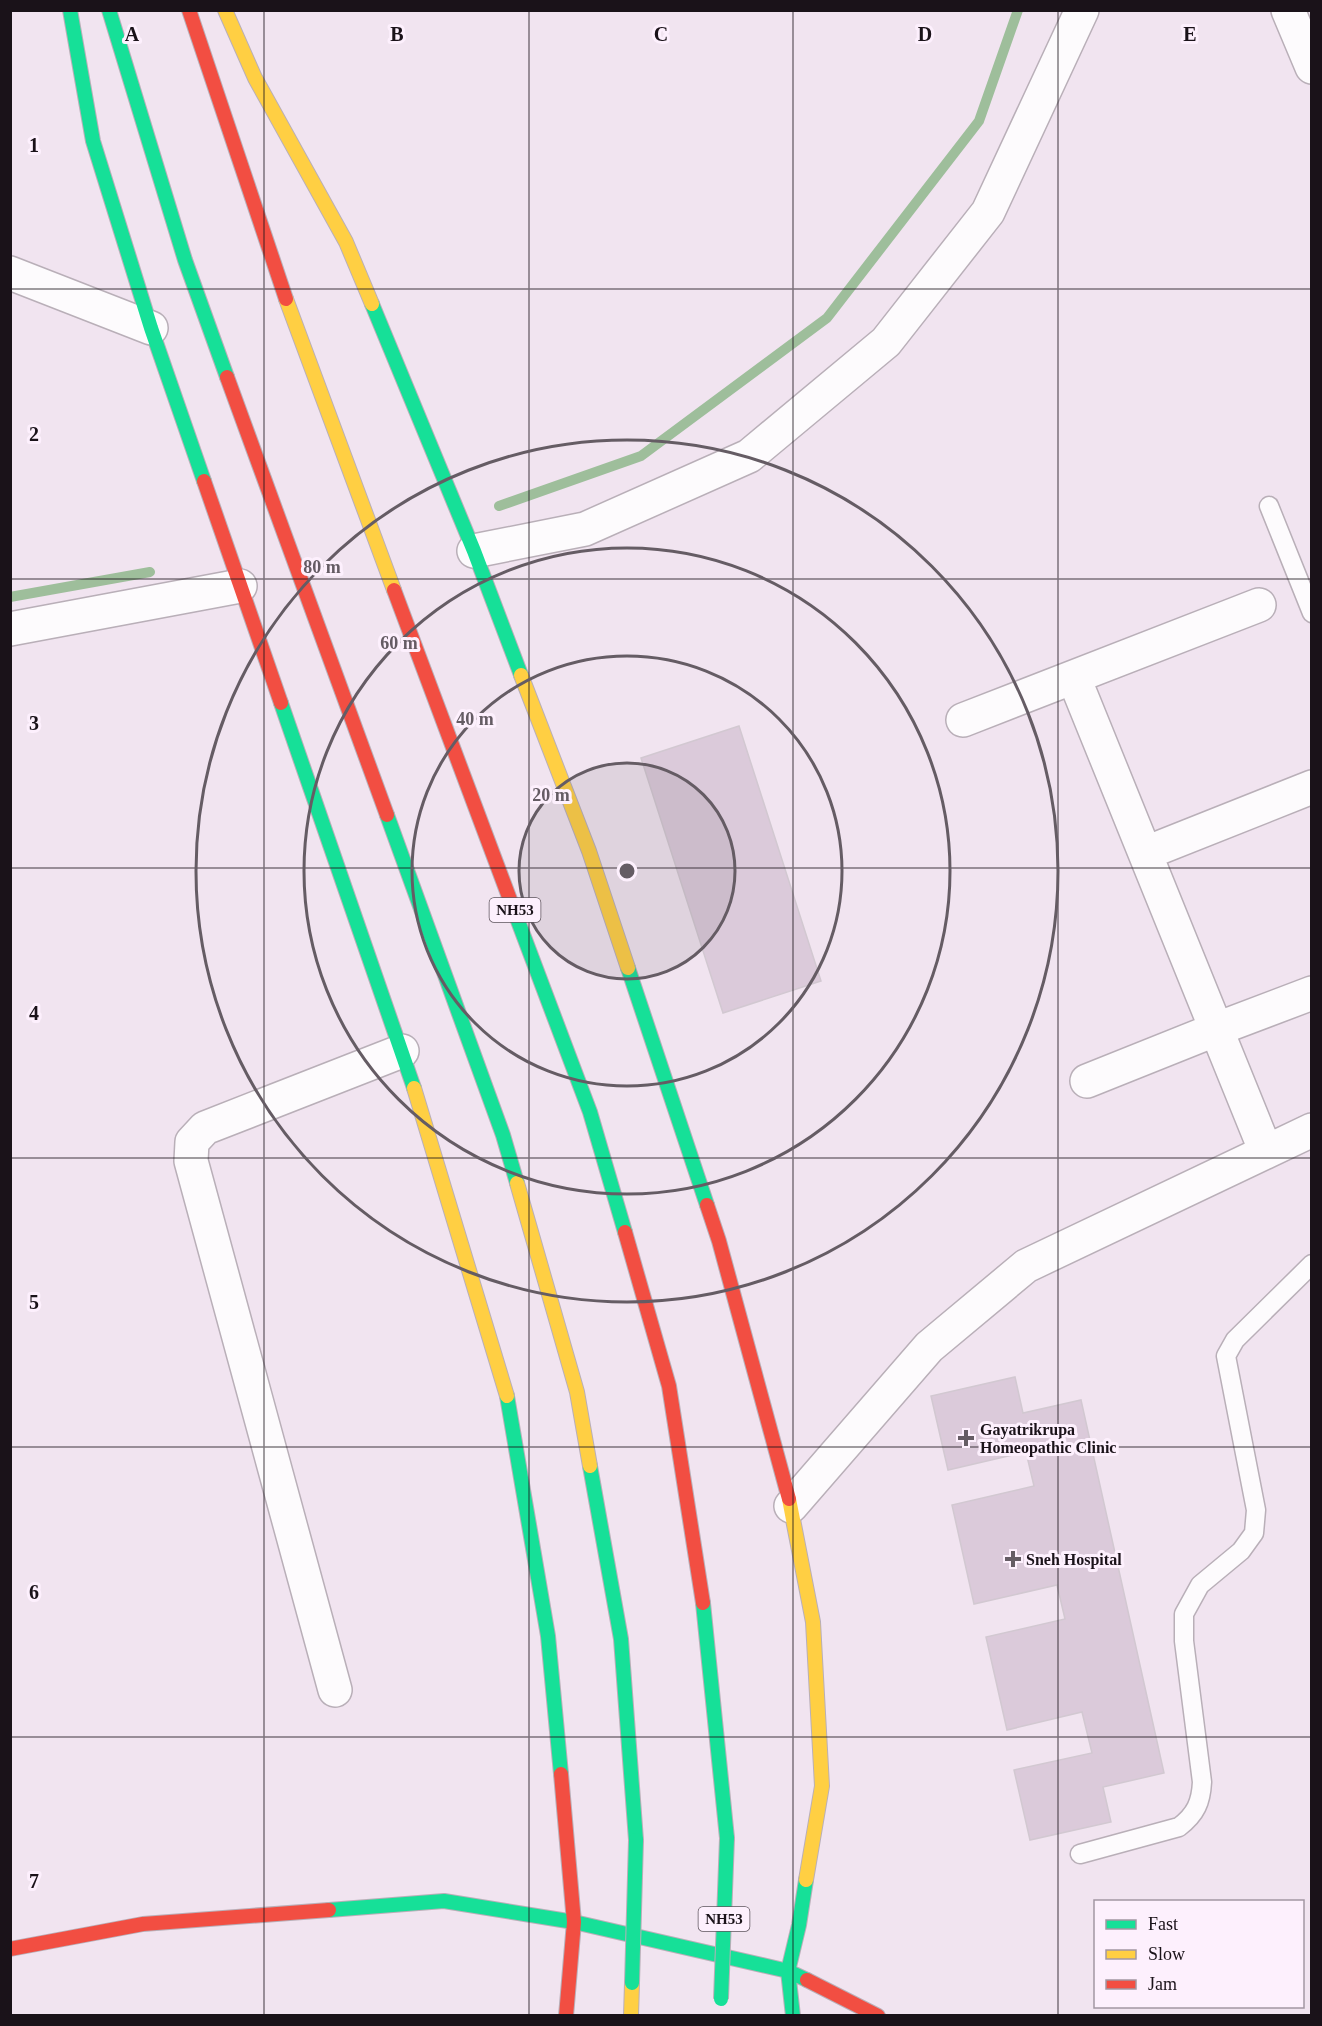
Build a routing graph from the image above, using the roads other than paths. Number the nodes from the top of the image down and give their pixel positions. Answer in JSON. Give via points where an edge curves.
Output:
{"nodes":[{"id":1,"x":70,"y":10,"type":"edge"},
{"id":2,"x":109,"y":10,"type":"edge"},
{"id":3,"x":189,"y":10,"type":"edge"},
{"id":4,"x":225,"y":10,"type":"edge"},
{"id":5,"x":1082,"y":10,"type":"edge"},
{"id":6,"x":1288,"y":10,"type":"edge"},
{"id":7,"x":1311,"y":67,"type":"edge"},
{"id":8,"x":10,"y":273,"type":"edge"},
{"id":9,"x":151,"y":328,"type":"junction"},
{"id":10,"x":1269,"y":506,"type":"dead end"},
{"id":11,"x":474,"y":551,"type":"junction"},
{"id":12,"x":240,"y":586,"type":"junction"},
{"id":13,"x":1258,"y":605,"type":"dead end"},
{"id":14,"x":1311,"y":613,"type":"edge"},
{"id":15,"x":10,"y":629,"type":"edge"},
{"id":16,"x":1074,"y":678,"type":"junction"},
{"id":17,"x":963,"y":720,"type":"dead end"},
{"id":18,"x":1311,"y":787,"type":"edge"},
{"id":19,"x":1146,"y":853,"type":"junction"},
{"id":20,"x":1311,"y":993,"type":"edge"},
{"id":21,"x":1217,"y":1029,"type":"junction"},
{"id":22,"x":402,"y":1051,"type":"junction"},
{"id":23,"x":1087,"y":1081,"type":"dead end"},
{"id":24,"x":1311,"y":1130,"type":"edge"},
{"id":25,"x":1266,"y":1152,"type":"junction"},
{"id":26,"x":1311,"y":1264,"type":"edge"},
{"id":27,"x":791,"y":1506,"type":"junction"},
{"id":28,"x":335,"y":1690,"type":"dead end"},
{"id":29,"x":1080,"y":1854,"type":"dead end"},
{"id":30,"x":574,"y":1922,"type":"junction"},
{"id":31,"x":10,"y":1948,"type":"edge"},
{"id":32,"x":788,"y":1971,"type":"junction"},
{"id":33,"x":566,"y":2016,"type":"edge"},
{"id":34,"x":631,"y":2016,"type":"edge"},
{"id":35,"x":721,"y":2016,"type":"edge"},
{"id":36,"x":793,"y":2016,"type":"edge"},
{"id":37,"x":878,"y":2016,"type":"edge"}],
"edges":[{"from":1,"to":9,"type":"main road","via":[[93,141]]},
{"from":2,"to":34,"type":"main road","bridge":true,"via":[[185,260],[491,1102],[577,1392],[621,1640],[636,1840]]},
{"from":3,"to":35,"type":"main road","number":"NH53","bridge":true,"via":[[298,335],[590,1112],[669,1386],[707,1630],[727,1838]]},
{"from":4,"to":11,"type":"main road","via":[[255,78],[346,242]]},
{"from":5,"to":11,"type":"street","via":[[988,212],[886,342],[749,456],[585,529]]},
{"from":6,"to":7,"type":"street"},
{"from":8,"to":9,"type":"street"},
{"from":9,"to":12,"type":"main road"},
{"from":10,"to":14,"type":"lane"},
{"from":11,"to":27,"type":"main road","via":[[589,851],[720,1241]]},
{"from":12,"to":15,"type":"street"},
{"from":12,"to":22,"type":"main road"},
{"from":13,"to":16,"type":"street"},
{"from":16,"to":17,"type":"street"},
{"from":16,"to":19,"type":"street"},
{"from":18,"to":19,"type":"street"},
{"from":19,"to":21,"type":"street"},
{"from":20,"to":21,"type":"street"},
{"from":21,"to":23,"type":"street"},
{"from":21,"to":25,"type":"street"},
{"from":22,"to":28,"type":"street","via":[[205,1128],[192,1142],[191,1161]]},
{"from":22,"to":30,"type":"main road","via":[[506,1390],[548,1636]]},
{"from":24,"to":25,"type":"street"},
{"from":25,"to":27,"type":"street","via":[[1026,1266],[929,1347]]},
{"from":26,"to":29,"type":"lane","via":[[1235,1340],[1226,1356],[1256,1510],[1254,1533],[1241,1551],[1200,1585],[1184,1614],[1201,1801],[1191,1818],[1179,1827]]},
{"from":27,"to":32,"type":"main road","via":[[813,1622],[822,1786]]},
{"from":30,"to":31,"type":"main road","via":[[444,1901],[143,1924]]},
{"from":30,"to":32,"type":"main road"},
{"from":30,"to":33,"type":"main road"},
{"from":32,"to":36,"type":"main road"},
{"from":32,"to":37,"type":"main road"}]}
